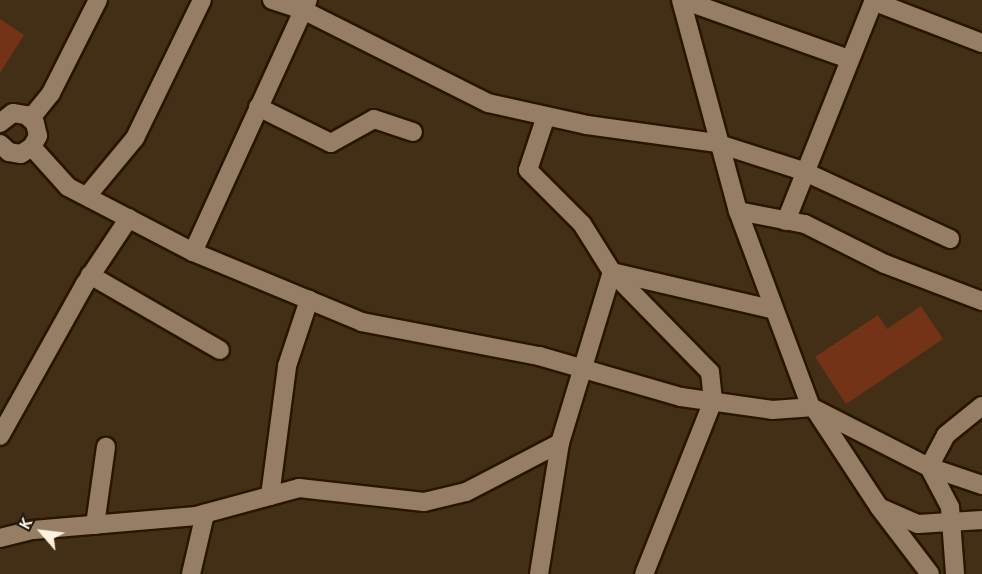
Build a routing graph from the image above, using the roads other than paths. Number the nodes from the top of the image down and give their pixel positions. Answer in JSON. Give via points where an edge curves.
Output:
{"nodes":[{"id":1,"x":98,"y":0,"type":"edge"},
{"id":2,"x":202,"y":0,"type":"edge"},
{"id":3,"x":272,"y":0,"type":"edge"},
{"id":4,"x":682,"y":0,"type":"edge"},
{"id":5,"x":873,"y":1,"type":"edge"},
{"id":6,"x":305,"y":5,"type":"edge"},
{"id":7,"x":982,"y":43,"type":"edge"},
{"id":8,"x":849,"y":59,"type":"junction"},
{"id":9,"x":258,"y":107,"type":"junction"},
{"id":10,"x":546,"y":116,"type":"junction"},
{"id":11,"x":31,"y":118,"type":"junction"},
{"id":12,"x":0,"y":123,"type":"edge"},
{"id":13,"x":413,"y":132,"type":"dead end"},
{"id":14,"x":716,"y":143,"type":"junction"},
{"id":15,"x":0,"y":144,"type":"edge"},
{"id":16,"x":32,"y":147,"type":"junction"},
{"id":17,"x":803,"y":171,"type":"junction"},
{"id":18,"x":87,"y":196,"type":"junction"},
{"id":19,"x":738,"y":211,"type":"junction"},
{"id":20,"x":129,"y":218,"type":"junction"},
{"id":21,"x":786,"y":221,"type":"junction"},
{"id":22,"x":950,"y":239,"type":"dead end"},
{"id":23,"x":193,"y":252,"type":"junction"},
{"id":24,"x":612,"y":272,"type":"junction"},
{"id":25,"x":90,"y":275,"type":"junction"},
{"id":26,"x":309,"y":300,"type":"junction"},
{"id":27,"x":982,"y":301,"type":"edge"},
{"id":28,"x":771,"y":309,"type":"junction"},
{"id":29,"x":220,"y":350,"type":"dead end"},
{"id":30,"x":584,"y":369,"type":"junction"},
{"id":31,"x":713,"y":401,"type":"junction"},
{"id":32,"x":982,"y":406,"type":"edge"},
{"id":33,"x":812,"y":408,"type":"junction"},
{"id":34,"x":0,"y":436,"type":"edge"},
{"id":35,"x":560,"y":442,"type":"junction"},
{"id":36,"x":106,"y":447,"type":"dead end"},
{"id":37,"x":928,"y":467,"type":"junction"},
{"id":38,"x":982,"y":485,"type":"edge"},
{"id":39,"x":270,"y":496,"type":"junction"},
{"id":40,"x":879,"y":507,"type":"junction"},
{"id":41,"x":206,"y":514,"type":"junction"},
{"id":42,"x":982,"y":520,"type":"edge"},
{"id":43,"x":951,"y":523,"type":"junction"},
{"id":44,"x":95,"y":525,"type":"junction"},
{"id":45,"x":0,"y":538,"type":"edge"},
{"id":46,"x":191,"y":574,"type":"edge"},
{"id":47,"x":539,"y":574,"type":"edge"},
{"id":48,"x":644,"y":574,"type":"edge"},
{"id":49,"x":930,"y":574,"type":"edge"},
{"id":50,"x":955,"y":574,"type":"edge"}],
"edges":[{"from":1,"to":11,"type":"street","via":[[51,93]]},
{"from":2,"to":18,"type":"street","via":[[135,138]]},
{"from":3,"to":6,"type":"street"},
{"from":4,"to":8,"type":"street"},
{"from":4,"to":14,"type":"street"},
{"from":5,"to":7,"type":"street"},
{"from":5,"to":8,"type":"street"},
{"from":6,"to":9,"type":"street"},
{"from":6,"to":10,"type":"street","via":[[488,103]]},
{"from":8,"to":17,"type":"street"},
{"from":9,"to":13,"type":"street","via":[[331,143],[374,118]]},
{"from":9,"to":23,"type":"street"},
{"from":10,"to":14,"type":"street"},
{"from":10,"to":24,"type":"street","via":[[528,170],[582,224]]},
{"from":11,"to":12,"type":"street","via":[[13,113]]},
{"from":11,"to":16,"type":"street","via":[[38,129]]},
{"from":14,"to":17,"type":"street"},
{"from":14,"to":19,"type":"street"},
{"from":15,"to":16,"type":"street","via":[[15,154]]},
{"from":16,"to":18,"type":"street","via":[[68,187]]},
{"from":17,"to":21,"type":"street"},
{"from":17,"to":22,"type":"street"},
{"from":18,"to":20,"type":"street"},
{"from":19,"to":21,"type":"street"},
{"from":19,"to":28,"type":"street"},
{"from":20,"to":23,"type":"street"},
{"from":20,"to":25,"type":"street"},
{"from":21,"to":27,"type":"street","via":[[805,224],[885,264]]},
{"from":23,"to":26,"type":"street"},
{"from":24,"to":28,"type":"street"},
{"from":24,"to":30,"type":"street"},
{"from":24,"to":31,"type":"street","via":[[710,372]]},
{"from":25,"to":29,"type":"street"},
{"from":25,"to":34,"type":"street"},
{"from":26,"to":30,"type":"street","via":[[362,322]]},
{"from":26,"to":39,"type":"street","via":[[287,366]]},
{"from":28,"to":33,"type":"street"},
{"from":30,"to":31,"type":"street"},
{"from":30,"to":35,"type":"street"},
{"from":31,"to":33,"type":"street","via":[[772,410]]},
{"from":31,"to":48,"type":"street"},
{"from":32,"to":37,"type":"street","via":[[946,435]]},
{"from":33,"to":37,"type":"street"},
{"from":33,"to":40,"type":"street"},
{"from":35,"to":39,"type":"street","via":[[466,492],[424,502],[299,488]]},
{"from":35,"to":47,"type":"street"},
{"from":36,"to":44,"type":"street"},
{"from":37,"to":38,"type":"street"},
{"from":37,"to":43,"type":"street","via":[[950,507]]},
{"from":39,"to":41,"type":"street"},
{"from":40,"to":43,"type":"street","via":[[918,524]]},
{"from":40,"to":49,"type":"street"},
{"from":41,"to":44,"type":"street"},
{"from":41,"to":46,"type":"street"},
{"from":42,"to":43,"type":"street"},
{"from":43,"to":50,"type":"street"},
{"from":44,"to":45,"type":"street"}]}
